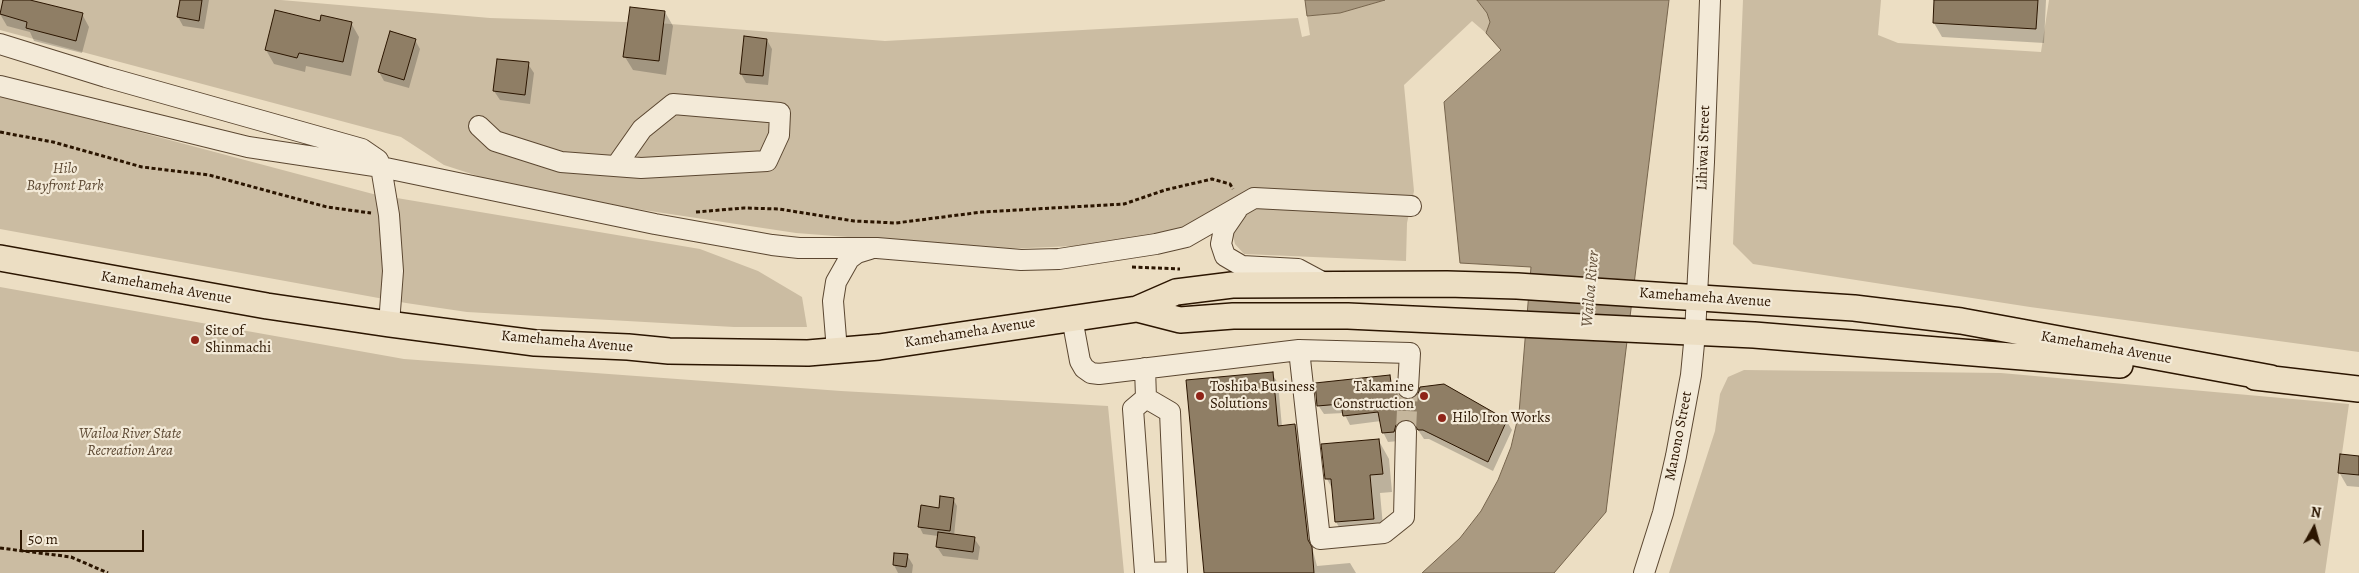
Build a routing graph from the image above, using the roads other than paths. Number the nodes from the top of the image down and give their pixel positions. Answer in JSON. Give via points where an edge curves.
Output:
{"nodes":[{"id":1,"x":1710,"y":0,"type":"edge"},
{"id":2,"x":0,"y":44,"type":"edge"},
{"id":3,"x":0,"y":86,"type":"edge"},
{"id":4,"x":479,"y":126,"type":"dead end"},
{"id":5,"x":616,"y":166,"type":"junction"},
{"id":6,"x":381,"y":167,"type":"junction"},
{"id":7,"x":1241,"y":204,"type":"junction"},
{"id":8,"x":1411,"y":206,"type":"dead end"},
{"id":9,"x":876,"y":248,"type":"junction"},
{"id":10,"x":0,"y":258,"type":"edge"},
{"id":11,"x":1328,"y":285,"type":"junction"},
{"id":12,"x":1697,"y":297,"type":"junction"},
{"id":13,"x":1137,"y":309,"type":"junction"},
{"id":14,"x":1072,"y":318,"type":"junction"},
{"id":15,"x":389,"y":324,"type":"junction"},
{"id":16,"x":1695,"y":333,"type":"junction"},
{"id":17,"x":1299,"y":350,"type":"junction"},
{"id":18,"x":837,"y":351,"type":"junction"},
{"id":19,"x":1145,"y":368,"type":"junction"},
{"id":20,"x":2271,"y":378,"type":"junction"},
{"id":21,"x":1408,"y":388,"type":"tunnel mouth"},
{"id":22,"x":2359,"y":389,"type":"edge"},
{"id":23,"x":1146,"y":398,"type":"junction"},
{"id":24,"x":1406,"y":431,"type":"tunnel mouth"},
{"id":25,"x":1644,"y":573,"type":"edge"}],
"edges":[{"from":1,"to":12,"type":"street","name":"Lihiwai Street"},
{"from":2,"to":6,"type":"street","via":[[362,148],[378,160]]},
{"from":3,"to":6,"type":"street","via":[[248,147]]},
{"from":4,"to":5,"type":"street","via":[[495,141],[561,162]]},
{"from":5,"to":5,"type":"street","via":[[642,168],[767,161],[779,134],[780,113],[673,104],[642,128]]},
{"from":6,"to":9,"type":"street","via":[[772,245]]},
{"from":6,"to":15,"type":"street","via":[[393,271]]},
{"from":7,"to":8,"type":"street","via":[[1262,198]]},
{"from":7,"to":9,"type":"street","via":[[1186,237],[1059,259],[1020,260]]},
{"from":7,"to":11,"type":"street","via":[[1224,229],[1221,244],[1225,256],[1242,266],[1298,269]]},
{"from":9,"to":18,"type":"street","via":[[853,256],[838,275],[833,295]]},
{"from":10,"to":15,"type":"main road","name":"Kamehameha Avenue","via":[[267,306]]},
{"from":11,"to":12,"type":"main road","name":"Kamehameha Avenue","via":[[1516,286]]},
{"from":11,"to":13,"type":"main road","name":"Kamehameha Avenue","via":[[1206,287],[1176,292]]},
{"from":12,"to":16,"type":"street","name":"Manono Street"},
{"from":12,"to":20,"type":"main road","name":"Kamehameha Avenue","via":[[1854,308],[1961,321]]},
{"from":13,"to":14,"type":"main road","name":"Kamehameha Avenue"},
{"from":13,"to":16,"type":"main road","name":"Kamehameha Avenue","via":[[1180,320],[1233,316],[1348,316]]},
{"from":14,"to":18,"type":"main road","name":"Kamehameha Avenue"},
{"from":14,"to":19,"type":"street","via":[[1084,368],[1099,374]]},
{"from":15,"to":18,"type":"main road","name":"Kamehameha Avenue","via":[[535,343],[782,354]]},
{"from":16,"to":20,"type":"main road","name":"Kamehameha Avenue","via":[[1934,349]]},
{"from":16,"to":25,"type":"street","name":"Manono Street","via":[[1676,456]]},
{"from":17,"to":19,"type":"street"},
{"from":17,"to":21,"type":"street","via":[[1410,353]]},
{"from":17,"to":24,"type":"street","via":[[1320,539],[1384,532],[1404,517]]},
{"from":19,"to":23,"type":"street"},
{"from":20,"to":22,"type":"main road","name":"Kamehameha Avenue"},
{"from":23,"to":23,"type":"street","via":[[1133,409],[1145,573],[1177,572],[1170,412]]}]}
